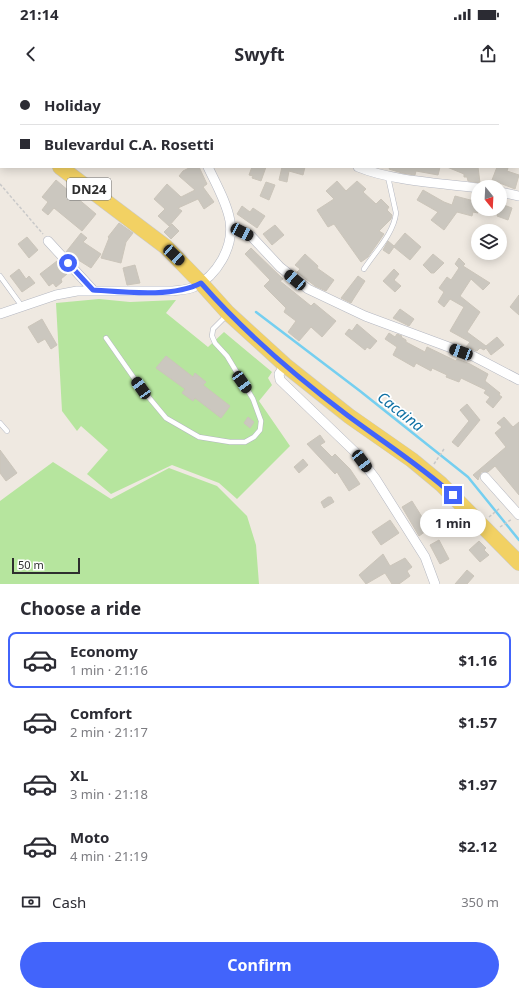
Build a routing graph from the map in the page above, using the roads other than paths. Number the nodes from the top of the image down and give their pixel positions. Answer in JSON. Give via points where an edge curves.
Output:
{"nodes":[{"id":1,"x":61,"y":168,"type":"edge"},
{"id":2,"x":208,"y":168,"type":"edge"},
{"id":3,"x":360,"y":168,"type":"edge"},
{"id":4,"x":388,"y":176,"type":"junction"},
{"id":5,"x":471,"y":187,"type":"edge"},
{"id":6,"x":507,"y":193,"type":"edge"},
{"id":7,"x":519,"y":196,"type":"edge"},
{"id":8,"x":231,"y":232,"type":"junction"},
{"id":9,"x":48,"y":241,"type":"road end"},
{"id":10,"x":364,"y":268,"type":"dead end"},
{"id":11,"x":0,"y":276,"type":"edge"},
{"id":12,"x":201,"y":283,"type":"junction"},
{"id":13,"x":93,"y":290,"type":"junction"},
{"id":14,"x":21,"y":305,"type":"junction"},
{"id":15,"x":228,"y":313,"type":"junction"},
{"id":16,"x":0,"y":314,"type":"edge"},
{"id":17,"x":106,"y":338,"type":"dead end"},
{"id":18,"x":285,"y":365,"type":"junction"},
{"id":19,"x":519,"y":380,"type":"edge"},
{"id":20,"x":0,"y":423,"type":"edge"},
{"id":21,"x":7,"y":431,"type":"dead end"},
{"id":22,"x":485,"y":477,"type":"dead end"},
{"id":23,"x":519,"y":514,"type":"edge"},
{"id":24,"x":519,"y":563,"type":"edge"},
{"id":25,"x":435,"y":584,"type":"edge"}],
"edges":[{"from":1,"to":12,"type":"main road","number":"DN24","via":[[166,247]]},
{"from":2,"to":8,"type":"street","via":[[230,220]]},
{"from":3,"to":4,"type":"street"},
{"from":4,"to":5,"type":"street"},
{"from":4,"to":10,"type":"lane","via":[[396,219]]},
{"from":6,"to":7,"type":"street"},
{"from":8,"to":12,"type":"street","via":[[221,262]]},
{"from":8,"to":19,"type":"street","via":[[242,232],[251,236],[280,267],[308,289],[365,316],[473,356]]},
{"from":9,"to":13,"type":"street"},
{"from":11,"to":14,"type":"lane"},
{"from":12,"to":13,"type":"street","via":[[173,291]]},
{"from":12,"to":15,"type":"main road","number":"DN24"},
{"from":13,"to":14,"type":"street","via":[[56,295]]},
{"from":14,"to":16,"type":"street"},
{"from":15,"to":17,"type":"lane","via":[[213,330],[212,336],[254,399],[261,421],[260,430],[245,442],[199,438],[166,418]]},
{"from":15,"to":18,"type":"main road","number":"DN24"},
{"from":18,"to":24,"type":"main road","number":"DN24","via":[[344,412],[428,472]]},
{"from":18,"to":25,"type":"street","via":[[279,374],[280,380],[355,452],[375,478],[425,557]]},
{"from":20,"to":21,"type":"lane"},
{"from":22,"to":23,"type":"street"}]}
